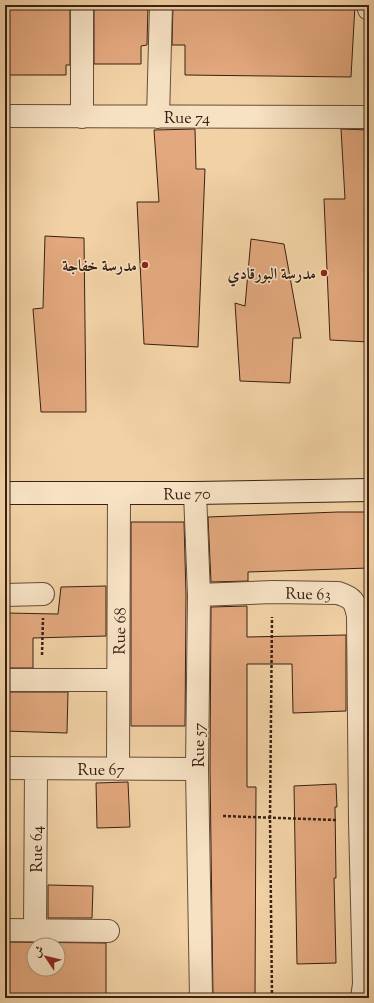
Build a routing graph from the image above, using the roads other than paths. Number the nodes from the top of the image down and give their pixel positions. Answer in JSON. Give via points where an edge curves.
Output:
{"nodes":[{"id":1,"x":82,"y":5,"type":"edge"},
{"id":2,"x":161,"y":5,"type":"edge"},
{"id":3,"x":368,"y":5,"type":"edge"},
{"id":4,"x":369,"y":9,"type":"edge"},
{"id":5,"x":5,"y":116,"type":"edge"},
{"id":6,"x":82,"y":116,"type":"junction"},
{"id":7,"x":158,"y":117,"type":"junction"},
{"id":8,"x":369,"y":117,"type":"edge"},
{"id":9,"x":369,"y":490,"type":"edge"},
{"id":10,"x":5,"y":493,"type":"edge"},
{"id":11,"x":119,"y":493,"type":"junction"},
{"id":12,"x":195,"y":493,"type":"junction"},
{"id":13,"x":5,"y":594,"type":"edge"},
{"id":14,"x":43,"y":594,"type":"road end"},
{"id":15,"x":199,"y":595,"type":"junction"},
{"id":16,"x":5,"y":680,"type":"edge"},
{"id":17,"x":118,"y":680,"type":"junction"},
{"id":18,"x":5,"y":768,"type":"edge"},
{"id":19,"x":36,"y":769,"type":"junction"},
{"id":20,"x":118,"y":769,"type":"junction"},
{"id":21,"x":197,"y":769,"type":"junction"},
{"id":22,"x":364,"y":821,"type":"edge"},
{"id":23,"x":5,"y":930,"type":"edge"},
{"id":24,"x":35,"y":930,"type":"junction"},
{"id":25,"x":108,"y":932,"type":"dead end"},
{"id":26,"x":201,"y":998,"type":"edge"},
{"id":27,"x":362,"y":998,"type":"edge"}],
"edges":[{"from":1,"to":6,"type":"street"},
{"from":2,"to":7,"type":"street"},
{"from":3,"to":4,"type":"street"},
{"from":5,"to":6,"type":"street","name":"Rue 74"},
{"from":6,"to":7,"type":"street","name":"Rue 74"},
{"from":7,"to":8,"type":"street","name":"Rue 74"},
{"from":9,"to":12,"type":"street","name":"Rue 70"},
{"from":10,"to":11,"type":"street","name":"Rue 70"},
{"from":11,"to":12,"type":"street","name":"Rue 70"},
{"from":11,"to":17,"type":"street","name":"Rue 68"},
{"from":12,"to":15,"type":"street","name":"Rue 57"},
{"from":13,"to":14,"type":"street"},
{"from":15,"to":21,"type":"street","name":"Rue 57"},
{"from":15,"to":22,"type":"street","name":"Rue 63","via":[[338,593],[348,596],[355,603],[358,616]]},
{"from":16,"to":17,"type":"street"},
{"from":17,"to":20,"type":"street","name":"Rue 68"},
{"from":18,"to":19,"type":"street","name":"Rue 67"},
{"from":19,"to":20,"type":"street","name":"Rue 67"},
{"from":19,"to":24,"type":"street","name":"Rue 64"},
{"from":20,"to":21,"type":"street","name":"Rue 67"},
{"from":21,"to":26,"type":"street","name":"Rue 57"},
{"from":22,"to":27,"type":"street","name":"Rue 63"},
{"from":23,"to":24,"type":"street"},
{"from":24,"to":25,"type":"street"}]}
